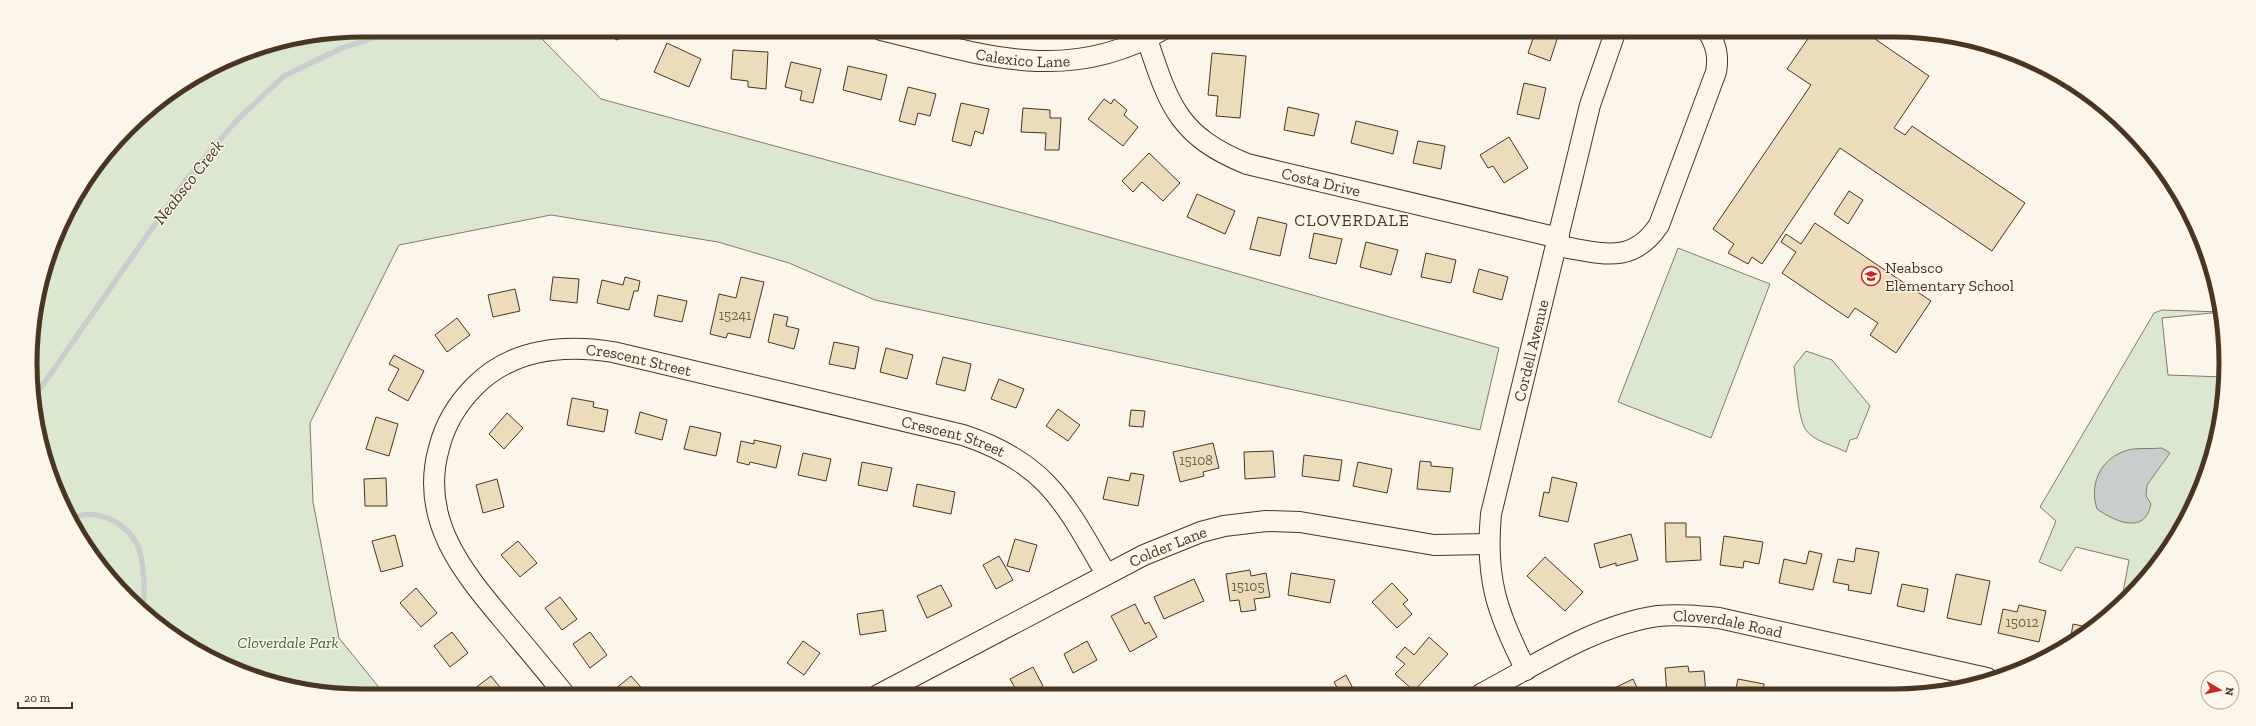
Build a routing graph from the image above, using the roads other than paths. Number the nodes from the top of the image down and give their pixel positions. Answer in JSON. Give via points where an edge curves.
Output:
{"nodes":[{"id":1,"x":910,"y":37,"type":"edge"},
{"id":2,"x":1147,"y":37,"type":"edge"},
{"id":3,"x":1155,"y":37,"type":"edge"},
{"id":4,"x":1614,"y":37,"type":"edge"},
{"id":5,"x":1712,"y":37,"type":"edge"},
{"id":6,"x":1558,"y":242,"type":"junction"},
{"id":7,"x":1488,"y":544,"type":"junction"},
{"id":8,"x":1106,"y":574,"type":"junction"},
{"id":9,"x":1526,"y":670,"type":"junction"},
{"id":10,"x":1981,"y":677,"type":"edge"},
{"id":11,"x":560,"y":689,"type":"edge"},
{"id":12,"x":889,"y":689,"type":"edge"},
{"id":13,"x":1490,"y":689,"type":"edge"}],
"edges":[{"from":1,"to":2,"type":"street","name":"Calexico Lane","via":[[990,56],[1020,61],[1058,62],[1114,52]]},
{"from":3,"to":6,"type":"street","name":"Costa Drive","via":[[1163,85],[1172,106],[1186,125],[1222,153],[1255,166]]},
{"from":4,"to":6,"type":"street","name":"Cordell Avenue","via":[[1590,105]]},
{"from":5,"to":6,"type":"street","name":"Costa Drive","via":[[1717,53],[1716,72],[1659,225],[1651,237],[1637,249],[1619,253]]},
{"from":6,"to":7,"type":"street","name":"Cordell Avenue","via":[[1491,514]]},
{"from":7,"to":8,"type":"street","name":"Colder Lane","via":[[1434,545],[1316,524],[1266,521],[1224,526],[1201,532]]},
{"from":7,"to":9,"type":"street","name":"Cordell Avenue","via":[[1494,595],[1503,623]]},
{"from":8,"to":11,"type":"street","name":"Crescent Street","via":[[1068,508],[1054,490],[1033,470],[1010,454],[984,442],[613,352],[562,348],[538,352],[497,369],[481,380],[463,398],[442,435],[436,459],[435,496],[446,537],[464,572]]},
{"from":8,"to":12,"type":"street","name":"Colder Lane"},
{"from":9,"to":10,"type":"street","name":"Cloverdale Road","via":[[1603,631],[1635,620],[1689,615],[1719,618]]},
{"from":9,"to":13,"type":"street","name":"Cloverdale Road"}]}
